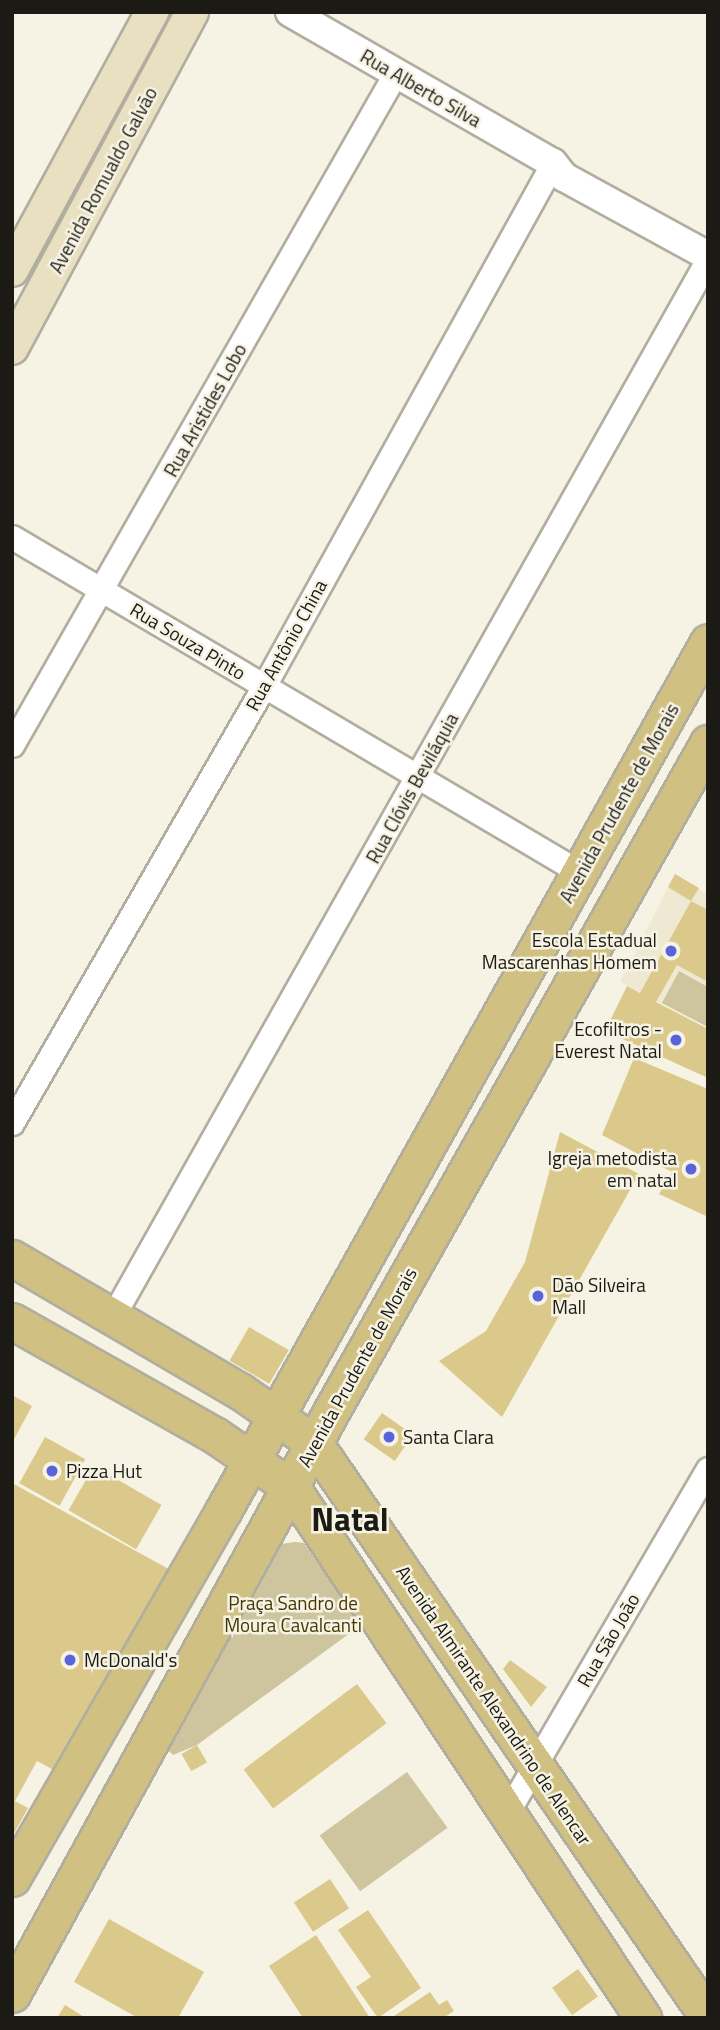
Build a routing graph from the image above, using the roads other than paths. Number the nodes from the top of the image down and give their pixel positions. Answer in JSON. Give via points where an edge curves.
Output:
{"nodes":[{"id":1,"x":152,"y":12,"type":"edge"},
{"id":2,"x":192,"y":12,"type":"edge"},
{"id":3,"x":290,"y":12,"type":"edge"},
{"id":4,"x":395,"y":74,"type":"junction"},
{"id":5,"x":553,"y":163,"type":"junction"},
{"id":6,"x":708,"y":238,"type":"edge"},
{"id":7,"x":708,"y":257,"type":"edge"},
{"id":8,"x":12,"y":270,"type":"edge"},
{"id":9,"x":12,"y":348,"type":"edge"},
{"id":10,"x":12,"y":537,"type":"edge"},
{"id":11,"x":103,"y":591,"type":"junction"},
{"id":12,"x":708,"y":642,"type":"edge"},
{"id":13,"x":264,"y":686,"type":"junction"},
{"id":14,"x":708,"y":743,"type":"edge"},
{"id":15,"x":12,"y":745,"type":"edge"},
{"id":16,"x":419,"y":776,"type":"junction"},
{"id":17,"x":581,"y":873,"type":"junction"},
{"id":18,"x":12,"y":1123,"type":"edge"},
{"id":19,"x":12,"y":1258,"type":"edge"},
{"id":20,"x":113,"y":1316,"type":"junction"},
{"id":21,"x":12,"y":1321,"type":"edge"},
{"id":22,"x":276,"y":1413,"type":"junction"},
{"id":23,"x":314,"y":1443,"type":"junction"},
{"id":24,"x":250,"y":1459,"type":"junction"},
{"id":25,"x":708,"y":1469,"type":"edge"},
{"id":26,"x":292,"y":1488,"type":"junction"},
{"id":27,"x":535,"y":1765,"type":"junction"},
{"id":28,"x":508,"y":1811,"type":"junction"},
{"id":29,"x":12,"y":1878,"type":"edge"},
{"id":30,"x":651,"y":1935,"type":"junction"},
{"id":31,"x":610,"y":1968,"type":"junction"},
{"id":32,"x":12,"y":1994,"type":"edge"},
{"id":33,"x":708,"y":2017,"type":"edge"},
{"id":34,"x":643,"y":2018,"type":"edge"}],
"edges":[{"from":1,"to":8,"type":"main road","name":"Avenida Romualdo Galvão"},
{"from":2,"to":9,"type":"main road","name":"Avenida Romualdo Galvão"},
{"from":3,"to":4,"type":"street","name":"Rua Alberto Silva"},
{"from":4,"to":5,"type":"street","name":"Rua Alberto Silva"},
{"from":4,"to":11,"type":"street","name":"Rua Aristides Lobo"},
{"from":5,"to":6,"type":"street","name":"Rua Alberto Silva","via":[[574,162]]},
{"from":5,"to":7,"type":"street","name":"Rua Alberto Silva","via":[[564,177]]},
{"from":5,"to":13,"type":"street","name":"Rua Antônio China"},
{"from":7,"to":16,"type":"street","name":"Rua Clóvis Beviláquia"},
{"from":10,"to":11,"type":"street","name":"Rua Souza Pinto"},
{"from":11,"to":13,"type":"street","name":"Rua Souza Pinto"},
{"from":11,"to":15,"type":"street","name":"Rua Aristides Lobo"},
{"from":12,"to":17,"type":"main road","name":"Avenida Prudente de Morais"},
{"from":13,"to":16,"type":"street","name":"Rua Souza Pinto"},
{"from":13,"to":18,"type":"street","name":"Rua Antônio China"},
{"from":14,"to":23,"type":"main road","name":"Avenida Prudente de Morais"},
{"from":16,"to":17,"type":"street","name":"Rua Souza Pinto"},
{"from":16,"to":20,"type":"street","name":"Rua Clóvis Beviláquia"},
{"from":17,"to":22,"type":"main road","name":"Avenida Prudente de Morais"},
{"from":19,"to":20,"type":"main road","name":"Avenida Almirante Alexandrino de Alencar"},
{"from":20,"to":22,"type":"main road","name":"Avenida Almirante Alexandrino de Alencar"},
{"from":21,"to":24,"type":"main road"},
{"from":22,"to":23,"type":"main road","name":"Avenida Almirante Alexandrino de Alencar"},
{"from":22,"to":24,"type":"main road","name":"Avenida Prudente de Morais"},
{"from":23,"to":26,"type":"main road","name":"Avenida Prudente de Morais"},
{"from":23,"to":27,"type":"main road","name":"Avenida Almirante Alexandrino de Alencar"},
{"from":24,"to":26,"type":"main road"},
{"from":24,"to":29,"type":"main road","name":"Avenida Prudente de Morais"},
{"from":25,"to":27,"type":"street","name":"Rua São João"},
{"from":26,"to":28,"type":"main road"},
{"from":26,"to":32,"type":"main road","name":"Avenida Prudente de Morais"},
{"from":27,"to":28,"type":"street","name":"Rua São João"},
{"from":27,"to":30,"type":"main road","name":"Avenida Almirante Alexandrino de Alencar"},
{"from":28,"to":31,"type":"main road"},
{"from":30,"to":31,"type":"main road"},
{"from":30,"to":33,"type":"main road","name":"Avenida Almirante Alexandrino de Alencar"},
{"from":31,"to":34,"type":"main road"}]}
